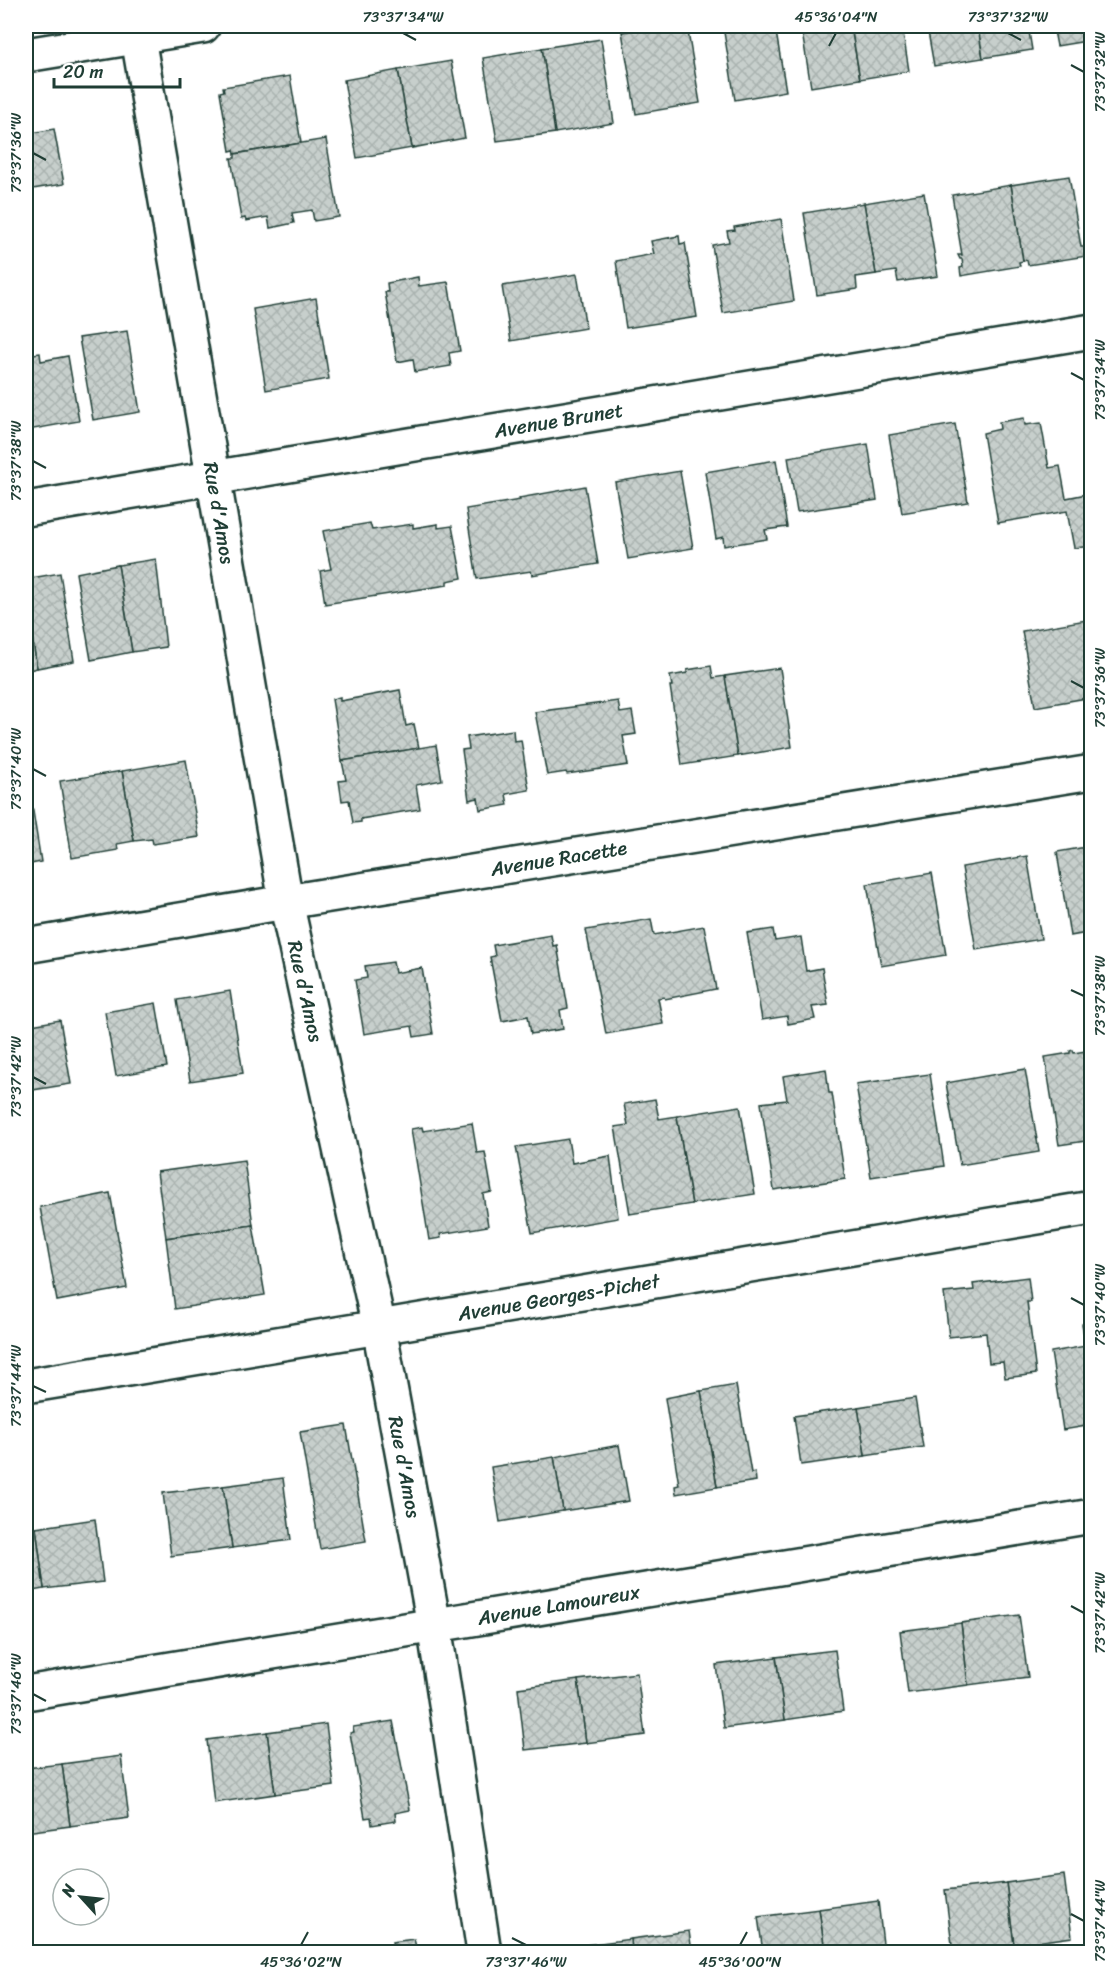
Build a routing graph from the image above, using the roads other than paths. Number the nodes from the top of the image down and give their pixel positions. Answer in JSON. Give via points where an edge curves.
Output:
{"nodes":[{"id":1,"x":203,"y":26,"type":"edge"},
{"id":2,"x":137,"y":31,"type":"edge"},
{"id":3,"x":26,"y":55,"type":"edge"},
{"id":4,"x":1092,"y":331,"type":"edge"},
{"id":5,"x":213,"y":478,"type":"junction"},
{"id":6,"x":26,"y":509,"type":"edge"},
{"id":7,"x":1092,"y":772,"type":"edge"},
{"id":8,"x":286,"y":902,"type":"junction"},
{"id":9,"x":26,"y":946,"type":"edge"},
{"id":10,"x":1092,"y":1208,"type":"edge"},
{"id":11,"x":379,"y":1327,"type":"junction"},
{"id":12,"x":26,"y":1386,"type":"edge"},
{"id":13,"x":1092,"y":1516,"type":"edge"},
{"id":14,"x":434,"y":1625,"type":"junction"},
{"id":15,"x":26,"y":1693,"type":"edge"},
{"id":16,"x":484,"y":1953,"type":"edge"}],
"edges":[{"from":1,"to":2,"type":"street"},
{"from":2,"to":3,"type":"street"},
{"from":2,"to":5,"type":"street","name":"Rue d'Amos"},
{"from":4,"to":5,"type":"street","name":"Avenue Brunet"},
{"from":5,"to":6,"type":"street","name":"Avenue Brunet"},
{"from":5,"to":8,"type":"street","name":"Rue d'Amos"},
{"from":7,"to":8,"type":"street","name":"Avenue Racette"},
{"from":8,"to":9,"type":"street","name":"Avenue Racette"},
{"from":8,"to":11,"type":"street","name":"Rue d'Amos"},
{"from":10,"to":11,"type":"street","name":"Avenue Georges-Pichet"},
{"from":11,"to":12,"type":"street","name":"Avenue Georges-Pichet"},
{"from":11,"to":14,"type":"street","name":"Rue d'Amos"},
{"from":13,"to":14,"type":"street","name":"Avenue Lamoureux"},
{"from":14,"to":15,"type":"street","name":"Avenue Lamoureux"},
{"from":14,"to":16,"type":"street","name":"Rue d'Amos"}]}
